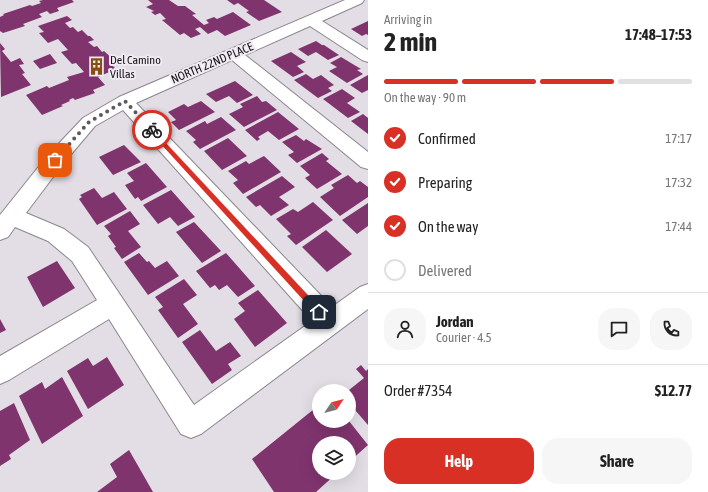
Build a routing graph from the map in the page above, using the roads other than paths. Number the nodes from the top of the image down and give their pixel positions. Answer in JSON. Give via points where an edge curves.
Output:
{"nodes":[{"id":1,"x":357,"y":0,"type":"edge"},
{"id":2,"x":311,"y":20,"type":"junction"},
{"id":3,"x":234,"y":54,"type":"junction"},
{"id":4,"x":368,"y":57,"type":"edge"},
{"id":5,"x":125,"y":101,"type":"junction"},
{"id":6,"x":368,"y":162,"type":"edge"},
{"id":7,"x":6,"y":224,"type":"edge"},
{"id":8,"x":368,"y":295,"type":"edge"},
{"id":9,"x":113,"y":304,"type":"junction"},
{"id":10,"x":330,"y":324,"type":"junction"},
{"id":11,"x":0,"y":371,"type":"edge"}],
"edges":[{"from":1,"to":2,"type":"street","name":"NORTH 22ND PLACE"},
{"from":2,"to":3,"type":"street","name":"NORTH 22ND PLACE"},
{"from":2,"to":4,"type":"street"},
{"from":3,"to":5,"type":"street","name":"NORTH 22ND PLACE"},
{"from":3,"to":6,"type":"street"},
{"from":5,"to":7,"type":"street","name":"NORTH 22ND PLACE","via":[[89,122],[55,160]]},
{"from":5,"to":10,"type":"street"},
{"from":7,"to":9,"type":"street","via":[[56,234],[80,254]]},
{"from":8,"to":10,"type":"street"},
{"from":9,"to":10,"type":"street","via":[[191,424]]},
{"from":9,"to":11,"type":"street"}]}
